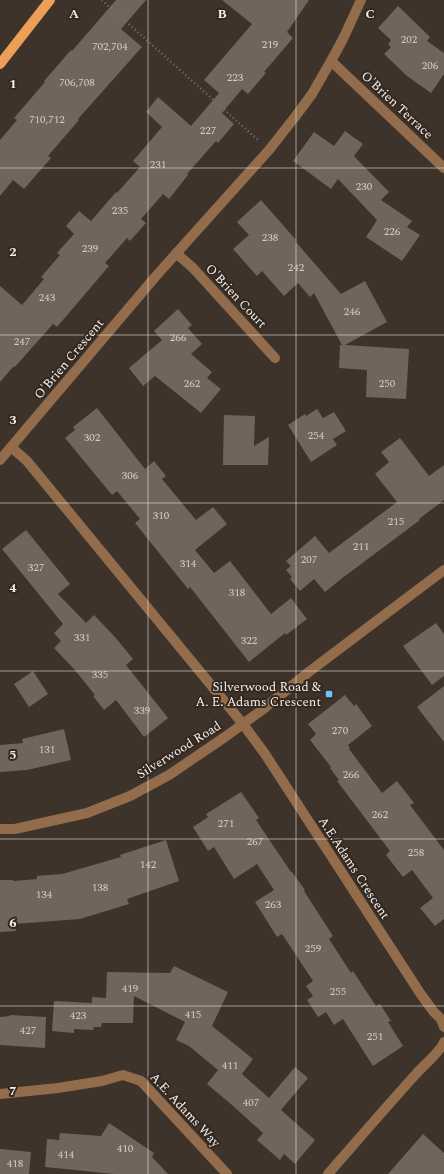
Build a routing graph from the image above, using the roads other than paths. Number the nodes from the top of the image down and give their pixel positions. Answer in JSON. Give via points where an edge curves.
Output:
{"nodes":[{"id":1,"x":50,"y":0,"type":"edge"},
{"id":2,"x":361,"y":0,"type":"edge"},
{"id":3,"x":331,"y":61,"type":"junction"},
{"id":4,"x":0,"y":64,"type":"edge"},
{"id":5,"x":444,"y":168,"type":"edge"},
{"id":6,"x":176,"y":253,"type":"junction"},
{"id":7,"x":276,"y":358,"type":"dead end"},
{"id":8,"x":11,"y":447,"type":"junction"},
{"id":9,"x":0,"y":460,"type":"edge"},
{"id":10,"x":444,"y":570,"type":"edge"},
{"id":11,"x":243,"y":724,"type":"junction"},
{"id":12,"x":0,"y":830,"type":"edge"},
{"id":13,"x":444,"y":1026,"type":"edge"},
{"id":14,"x":444,"y":1042,"type":"edge"},
{"id":15,"x":0,"y":1094,"type":"edge"},
{"id":16,"x":227,"y":1174,"type":"edge"},
{"id":17,"x":328,"y":1174,"type":"edge"}],
"edges":[{"from":1,"to":4,"type":"main road"},
{"from":2,"to":3,"type":"street","name":"O'Brien Crescent"},
{"from":3,"to":5,"type":"street","name":"O'Brien Terrace"},
{"from":3,"to":6,"type":"street","name":"O'Brien Crescent","via":[[312,94],[269,150]]},
{"from":6,"to":7,"type":"street","name":"O'Brien Court"},
{"from":6,"to":8,"type":"street","name":"O'Brien Crescent"},
{"from":8,"to":9,"type":"street","name":"O'Brien Crescent"},
{"from":8,"to":11,"type":"street","via":[[27,461]]},
{"from":10,"to":11,"type":"street","name":"Silverwood Road"},
{"from":11,"to":12,"type":"street","name":"Silverwood Road","via":[[169,775],[130,796],[87,813]]},
{"from":11,"to":13,"type":"street","name":"A.E.Adams Crescent"},
{"from":14,"to":17,"type":"street","via":[[437,1053]]},
{"from":15,"to":16,"type":"street","name":"A.E. Adams Way","via":[[58,1088],[123,1075],[140,1081]]}]}
